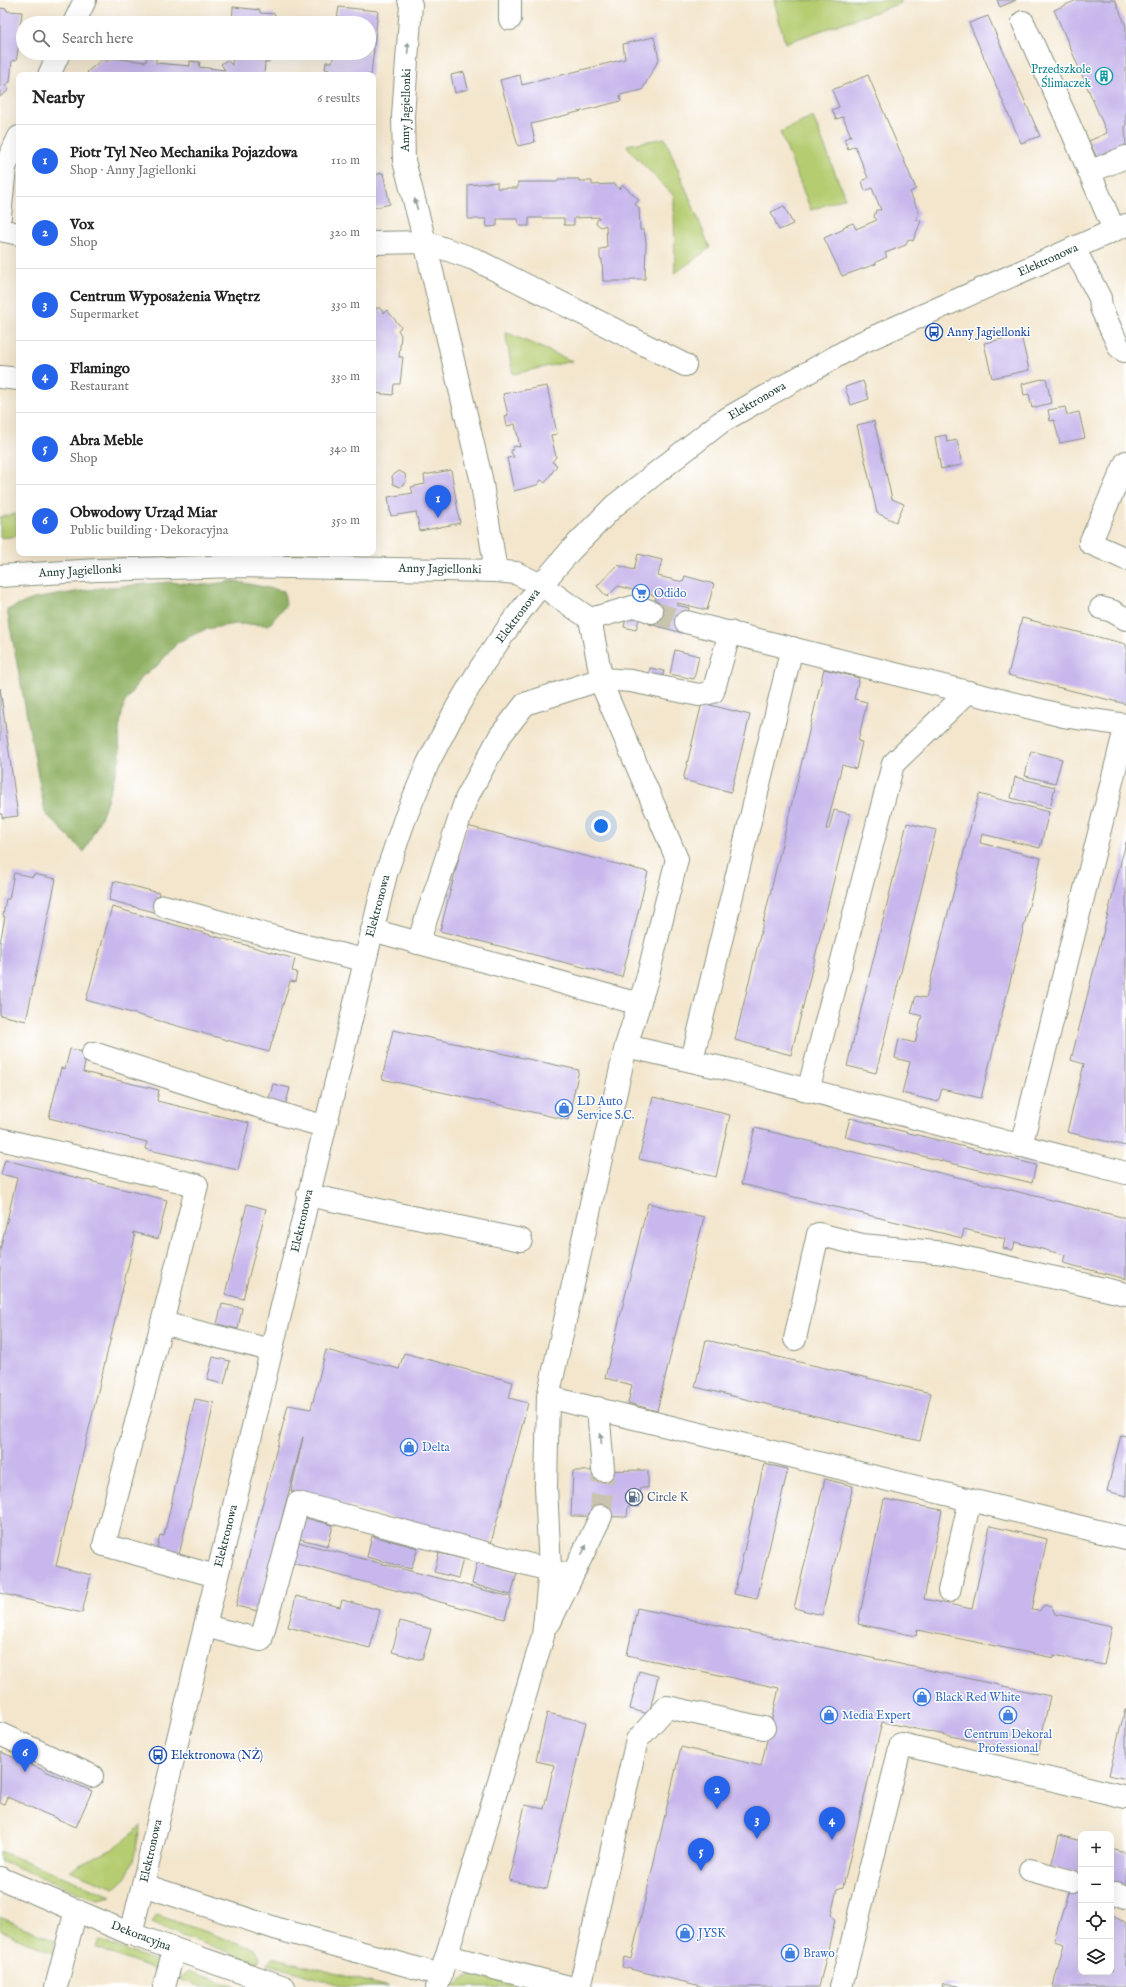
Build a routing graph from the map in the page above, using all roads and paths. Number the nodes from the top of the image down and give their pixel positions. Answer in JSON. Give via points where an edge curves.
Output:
{"nodes":[{"id":1,"x":85,"y":0,"type":"edge"},
{"id":2,"x":409,"y":0,"type":"edge"},
{"id":3,"x":77,"y":16,"type":"edge"},
{"id":4,"x":1023,"y":22,"type":"dead end"},
{"id":5,"x":56,"y":60,"type":"edge"},
{"id":6,"x":50,"y":72,"type":"edge"},
{"id":7,"x":16,"y":143,"type":"edge"},
{"id":8,"x":1126,"y":157,"type":"edge"},
{"id":9,"x":1089,"y":172,"type":"junction"},
{"id":10,"x":0,"y":216,"type":"edge"},
{"id":11,"x":1120,"y":227,"type":"edge"},
{"id":12,"x":0,"y":230,"type":"edge"},
{"id":13,"x":16,"y":233,"type":"edge"},
{"id":14,"x":425,"y":242,"type":"junction"},
{"id":15,"x":376,"y":243,"type":"edge"},
{"id":16,"x":1074,"y":248,"type":"junction"},
{"id":17,"x":1126,"y":348,"type":"edge"},
{"id":18,"x":684,"y":365,"type":"dead end"},
{"id":19,"x":0,"y":377,"type":"edge"},
{"id":20,"x":16,"y":379,"type":"edge"},
{"id":21,"x":1126,"y":462,"type":"edge"},
{"id":22,"x":1119,"y":498,"type":"edge"},
{"id":23,"x":1126,"y":558,"type":"edge"},
{"id":24,"x":496,"y":571,"type":"junction"},
{"id":25,"x":0,"y":576,"type":"edge"},
{"id":26,"x":541,"y":585,"type":"junction"},
{"id":27,"x":1101,"y":608,"type":"dead end"},
{"id":28,"x":652,"y":612,"type":"tunnel mouth"},
{"id":29,"x":1126,"y":619,"type":"edge"},
{"id":30,"x":590,"y":620,"type":"junction"},
{"id":31,"x":686,"y":622,"type":"tunnel mouth"},
{"id":32,"x":730,"y":632,"type":"junction"},
{"id":33,"x":792,"y":648,"type":"junction"},
{"id":34,"x":602,"y":679,"type":"junction"},
{"id":35,"x":968,"y":692,"type":"junction"},
{"id":36,"x":1126,"y":725,"type":"edge"},
{"id":37,"x":164,"y":906,"type":"dead end"},
{"id":38,"x":372,"y":930,"type":"junction"},
{"id":39,"x":418,"y":943,"type":"junction"},
{"id":40,"x":364,"y":960,"type":"junction"},
{"id":41,"x":639,"y":1004,"type":"junction"},
{"id":42,"x":626,"y":1046,"type":"junction"},
{"id":43,"x":93,"y":1053,"type":"dead end"},
{"id":44,"x":692,"y":1060,"type":"junction"},
{"id":45,"x":808,"y":1091,"type":"junction"},
{"id":46,"x":324,"y":1126,"type":"junction"},
{"id":47,"x":0,"y":1139,"type":"edge"},
{"id":48,"x":1021,"y":1146,"type":"junction"},
{"id":49,"x":1126,"y":1173,"type":"edge"},
{"id":50,"x":308,"y":1195,"type":"junction"},
{"id":51,"x":521,"y":1240,"type":"dead end"},
{"id":52,"x":1126,"y":1294,"type":"edge"},
{"id":53,"x":162,"y":1322,"type":"junction"},
{"id":54,"x":795,"y":1338,"type":"dead end"},
{"id":55,"x":271,"y":1350,"type":"junction"},
{"id":56,"x":548,"y":1397,"type":"junction"},
{"id":57,"x":598,"y":1408,"type":"junction"},
{"id":58,"x":603,"y":1470,"type":"tunnel mouth"},
{"id":59,"x":970,"y":1500,"type":"junction"},
{"id":60,"x":601,"y":1516,"type":"tunnel mouth"},
{"id":61,"x":1126,"y":1538,"type":"edge"},
{"id":62,"x":550,"y":1570,"type":"junction"},
{"id":63,"x":216,"y":1576,"type":"junction"},
{"id":64,"x":572,"y":1576,"type":"junction"},
{"id":65,"x":949,"y":1592,"type":"dead end"},
{"id":66,"x":205,"y":1626,"type":"junction"},
{"id":67,"x":543,"y":1636,"type":"junction"},
{"id":68,"x":764,"y":1728,"type":"dead end"},
{"id":69,"x":0,"y":1734,"type":"edge"},
{"id":70,"x":92,"y":1776,"type":"dead end"},
{"id":71,"x":1126,"y":1797,"type":"edge"},
{"id":72,"x":1030,"y":1870,"type":"dead end"},
{"id":73,"x":0,"y":1878,"type":"edge"},
{"id":74,"x":1071,"y":1881,"type":"dead end"},
{"id":75,"x":143,"y":1885,"type":"junction"},
{"id":76,"x":76,"y":1910,"type":"junction"},
{"id":77,"x":131,"y":1934,"type":"junction"},
{"id":78,"x":174,"y":1949,"type":"junction"},
{"id":79,"x":442,"y":1973,"type":"edge"},
{"id":80,"x":56,"y":1987,"type":"edge"},
{"id":81,"x":164,"y":1987,"type":"edge"},
{"id":82,"x":284,"y":1987,"type":"edge"},
{"id":83,"x":569,"y":1987,"type":"edge"},
{"id":84,"x":580,"y":1987,"type":"edge"},
{"id":85,"x":841,"y":1987,"type":"edge"}],
"edges":[{"from":1,"to":3,"type":"street"},
{"from":14,"to":2,"type":"street","name":"Anny Jagiellonki","one_way":true,"via":[[404,161],[403,116],[411,5]]},
{"from":4,"to":9,"type":"street"},
{"from":5,"to":6,"type":"street"},
{"from":7,"to":10,"type":"street","via":[[5,167]]},
{"from":8,"to":9,"type":"street"},
{"from":9,"to":11,"type":"street"},
{"from":11,"to":16,"type":"street","name":"Elektronowa"},
{"from":12,"to":13,"type":"street"},
{"from":14,"to":15,"type":"street"},
{"from":14,"to":18,"type":"street","via":[[474,259]]},
{"from":14,"to":24,"type":"street","name":"Anny Jagiellonki","via":[[481,478]]},
{"from":16,"to":17,"type":"street","via":[[1100,298],[1110,303]]},
{"from":16,"to":26,"type":"street","name":"Elektronowa","via":[[858,344],[720,422],[614,506]]},
{"from":19,"to":20,"type":"street"},
{"from":21,"to":22,"type":"street"},
{"from":22,"to":23,"type":"street","via":[[1090,542]]},
{"from":24,"to":25,"type":"street","name":"Anny Jagiellonki","via":[[239,566]]},
{"from":24,"to":26,"type":"street","name":"Anny Jagiellonki","via":[[516,573]]},
{"from":26,"to":30,"type":"street","name":"Anny Jagiellonki"},
{"from":26,"to":38,"type":"street","name":"Elektronowa","via":[[481,667],[428,763],[386,874]]},
{"from":27,"to":29,"type":"street"},
{"from":28,"to":30,"type":"street","via":[[636,606]]},
{"from":30,"to":34,"type":"street"},
{"from":31,"to":32,"type":"street"},
{"from":32,"to":33,"type":"street"},
{"from":32,"to":34,"type":"street","via":[[713,692],[699,695],[631,681]]},
{"from":33,"to":35,"type":"street"},
{"from":33,"to":44,"type":"street"},
{"from":34,"to":39,"type":"street","via":[[525,704],[500,736],[466,799]]},
{"from":34,"to":41,"type":"street","via":[[606,694],[677,859]]},
{"from":35,"to":36,"type":"street","via":[[1064,716]]},
{"from":35,"to":45,"type":"street","via":[[893,764]]},
{"from":36,"to":48,"type":"street"},
{"from":37,"to":40,"type":"street"},
{"from":38,"to":39,"type":"street"},
{"from":38,"to":40,"type":"street","name":"Elektronowa"},
{"from":39,"to":41,"type":"street"},
{"from":40,"to":46,"type":"street","name":"Elektronowa"},
{"from":41,"to":42,"type":"street"},
{"from":42,"to":44,"type":"street"},
{"from":42,"to":56,"type":"street"},
{"from":43,"to":46,"type":"street"},
{"from":44,"to":45,"type":"street"},
{"from":45,"to":48,"type":"street"},
{"from":46,"to":50,"type":"street","name":"Elektronowa"},
{"from":47,"to":53,"type":"street","via":[[197,1185]]},
{"from":48,"to":49,"type":"street"},
{"from":50,"to":51,"type":"street"},
{"from":50,"to":55,"type":"street","name":"Elektronowa"},
{"from":52,"to":54,"type":"street","via":[[945,1253],[862,1245],[818,1234]]},
{"from":53,"to":55,"type":"street"},
{"from":53,"to":63,"type":"street","via":[[104,1545]]},
{"from":55,"to":63,"type":"street","name":"Elektronowa"},
{"from":56,"to":57,"type":"street"},
{"from":56,"to":62,"type":"street","via":[[546,1486]]},
{"from":58,"to":57,"type":"street","one_way":true},
{"from":57,"to":59,"type":"street"},
{"from":59,"to":61,"type":"street"},
{"from":59,"to":65,"type":"street"},
{"from":64,"to":60,"type":"street","one_way":true},
{"from":62,"to":64,"type":"street"},
{"from":62,"to":66,"type":"street","via":[[298,1503],[261,1640]]},
{"from":62,"to":67,"type":"street"},
{"from":63,"to":66,"type":"street","name":"Elektronowa"},
{"from":64,"to":67,"type":"street"},
{"from":66,"to":75,"type":"street","name":"Elektronowa"},
{"from":67,"to":79,"type":"street"},
{"from":68,"to":84,"type":"street","via":[[667,1707],[637,1740]]},
{"from":69,"to":70,"type":"street"},
{"from":71,"to":85,"type":"street","via":[[901,1744]]},
{"from":72,"to":74,"type":"street"},
{"from":73,"to":76,"type":"street","name":"Dekoracyjna"},
{"from":75,"to":77,"type":"street","name":"Elektronowa"},
{"from":75,"to":79,"type":"street","via":[[278,1929]]},
{"from":76,"to":77,"type":"street","name":"Dekoracyjna"},
{"from":76,"to":80,"type":"street"},
{"from":77,"to":78,"type":"street","name":"Dekoracyjna"},
{"from":78,"to":81,"type":"street"},
{"from":78,"to":82,"type":"street","name":"Dekoracyjna"},
{"from":79,"to":83,"type":"street"}]}
